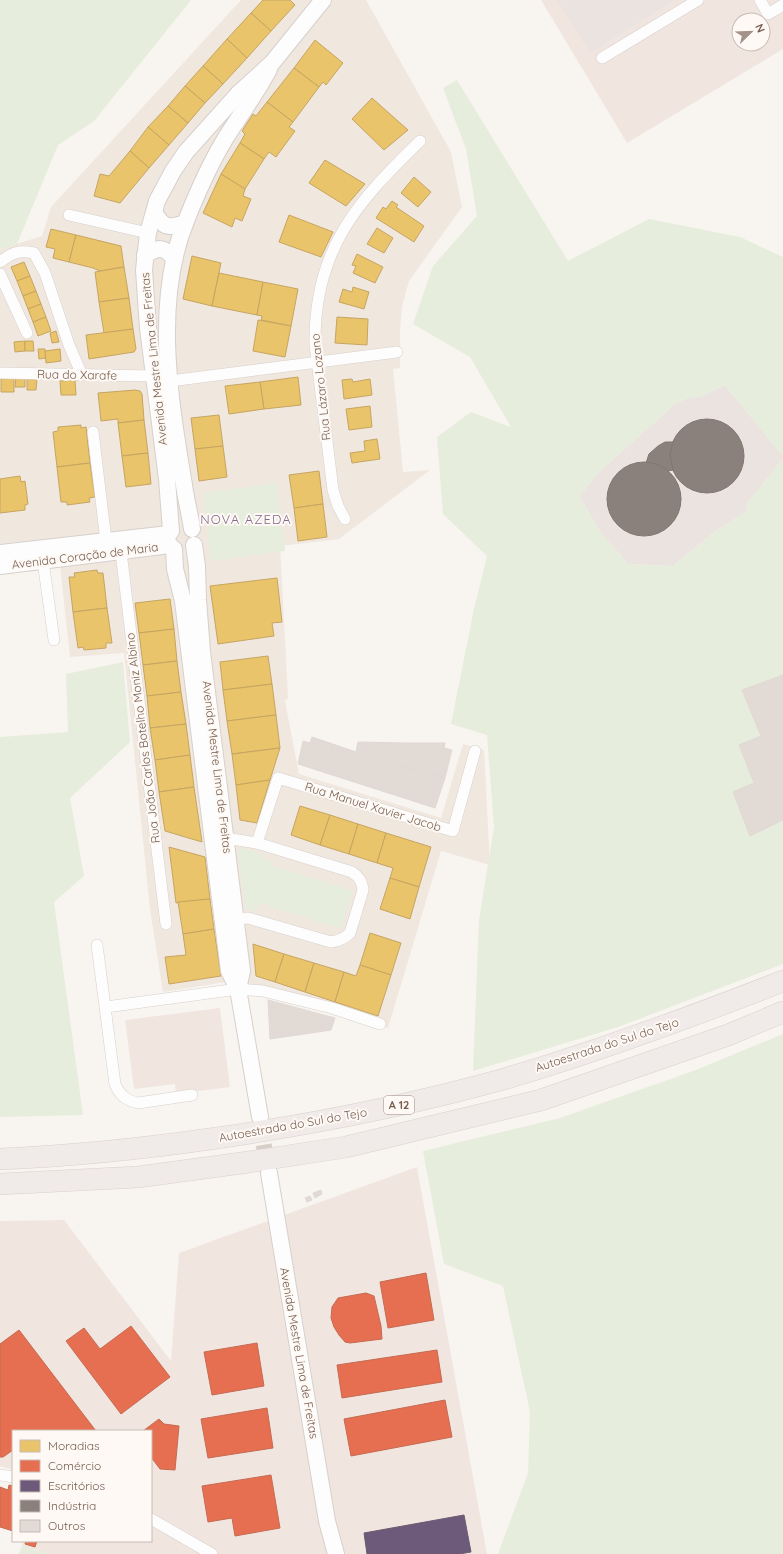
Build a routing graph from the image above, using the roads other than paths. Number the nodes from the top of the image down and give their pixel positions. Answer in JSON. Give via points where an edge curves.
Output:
{"nodes":[{"id":1,"x":323,"y":0,"type":"edge"},
{"id":2,"x":698,"y":0,"type":"edge"},
{"id":3,"x":760,"y":0,"type":"edge"},
{"id":4,"x":783,"y":5,"type":"edge"},
{"id":5,"x":602,"y":58,"type":"dead end"},
{"id":6,"x":272,"y":63,"type":"junction"},
{"id":7,"x":420,"y":142,"type":"dead end"},
{"id":8,"x":154,"y":212,"type":"junction"},
{"id":9,"x":69,"y":215,"type":"dead end"},
{"id":10,"x":185,"y":223,"type":"junction"},
{"id":11,"x":148,"y":233,"type":"junction"},
{"id":12,"x":146,"y":255,"type":"junction"},
{"id":13,"x":174,"y":259,"type":"junction"},
{"id":14,"x":0,"y":262,"type":"edge"},
{"id":15,"x":0,"y":274,"type":"edge"},
{"id":16,"x":27,"y":333,"type":"dead end"},
{"id":17,"x":397,"y":352,"type":"dead end"},
{"id":18,"x":317,"y":362,"type":"junction"},
{"id":19,"x":0,"y":373,"type":"edge"},
{"id":20,"x":82,"y":375,"type":"junction"},
{"id":21,"x":153,"y":376,"type":"junction"},
{"id":22,"x":170,"y":381,"type":"junction"},
{"id":23,"x":93,"y":432,"type":"dead end"},
{"id":24,"x":345,"y":519,"type":"dead end"},
{"id":25,"x":193,"y":537,"type":"junction"},
{"id":26,"x":171,"y":540,"type":"junction"},
{"id":27,"x":106,"y":541,"type":"junction"},
{"id":28,"x":121,"y":552,"type":"junction"},
{"id":29,"x":0,"y":553,"type":"edge"},
{"id":30,"x":43,"y":561,"type":"junction"},
{"id":31,"x":0,"y":566,"type":"edge"},
{"id":32,"x":54,"y":640,"type":"dead end"},
{"id":33,"x":475,"y":751,"type":"dead end"},
{"id":34,"x":225,"y":838,"type":"junction"},
{"id":35,"x":257,"y":843,"type":"junction"},
{"id":36,"x":236,"y":919,"type":"junction"},
{"id":37,"x":166,"y":924,"type":"dead end"},
{"id":38,"x":97,"y":945,"type":"dead end"},
{"id":39,"x":783,"y":981,"type":"edge"},
{"id":40,"x":238,"y":988,"type":"junction"},
{"id":41,"x":106,"y":1007,"type":"junction"},
{"id":42,"x":783,"y":1012,"type":"edge"},
{"id":43,"x":380,"y":1024,"type":"dead end"},
{"id":44,"x":192,"y":1095,"type":"dead end"},
{"id":45,"x":260,"y":1117,"type":"tunnel mouth"},
{"id":46,"x":0,"y":1159,"type":"edge"},
{"id":47,"x":268,"y":1173,"type":"tunnel mouth"},
{"id":48,"x":0,"y":1184,"type":"edge"},
{"id":49,"x":0,"y":1475,"type":"edge"},
{"id":50,"x":12,"y":1477,"type":"edge"},
{"id":51,"x":152,"y":1520,"type":"edge"},
{"id":52,"x":331,"y":1533,"type":"junction"},
{"id":53,"x":212,"y":1554,"type":"edge"},
{"id":54,"x":326,"y":1554,"type":"edge"},
{"id":55,"x":336,"y":1554,"type":"edge"}],
"edges":[{"from":1,"to":6,"type":"main road","name":"Avenida Mestre Lima de Freitas"},
{"from":2,"to":5,"type":"street"},
{"from":3,"to":4,"type":"street","via":[[768,14]]},
{"from":6,"to":8,"type":"main road","name":"Avenida Mestre Lima de Freitas","via":[[238,94],[186,152],[173,171]]},
{"from":6,"to":10,"type":"main road","name":"Avenida Mestre Lima de Freitas","via":[[218,152]]},
{"from":7,"to":18,"type":"street","name":"Rua Lázaro Lozano","via":[[366,197],[343,229],[334,247],[322,278],[316,312]]},
{"from":8,"to":10,"type":"main road","via":[[167,226],[174,227]]},
{"from":8,"to":11,"type":"main road","name":"Avenida Mestre Lima de Freitas"},
{"from":9,"to":11,"type":"street"},
{"from":10,"to":13,"type":"main road","name":"Avenida Mestre Lima de Freitas"},
{"from":11,"to":12,"type":"main road","name":"Avenida Mestre Lima de Freitas"},
{"from":12,"to":13,"type":"main road","via":[[160,249],[169,252]]},
{"from":12,"to":21,"type":"main road","name":"Avenida Mestre Lima de Freitas","via":[[144,270]]},
{"from":13,"to":22,"type":"main road","name":"Avenida Mestre Lima de Freitas","via":[[167,328]]},
{"from":14,"to":20,"type":"street","via":[[9,255],[22,251],[34,253],[45,273]]},
{"from":15,"to":16,"type":"street"},
{"from":17,"to":18,"type":"street"},
{"from":18,"to":22,"type":"street"},
{"from":18,"to":24,"type":"street","name":"Rua Lázaro Lozano","via":[[333,490]]},
{"from":19,"to":20,"type":"street","name":"Rua do Xarafe"},
{"from":20,"to":21,"type":"street","name":"Rua do Xarafe"},
{"from":21,"to":26,"type":"main road","name":"Avenida Mestre Lima de Freitas","via":[[167,479]]},
{"from":22,"to":25,"type":"main road","name":"Avenida Mestre Lima de Freitas"},
{"from":23,"to":27,"type":"street"},
{"from":25,"to":26,"type":"main road","via":[[184,526],[174,529]]},
{"from":25,"to":26,"type":"main road","via":[[187,550],[177,551]]},
{"from":25,"to":34,"type":"main road","name":"Avenida Mestre Lima de Freitas","via":[[202,652]]},
{"from":26,"to":27,"type":"main road","name":"Avenida Coração de Maria"},
{"from":26,"to":28,"type":"main road","name":"Avenida Coração de Maria"},
{"from":26,"to":40,"type":"main road","name":"Avenida Mestre Lima de Freitas","via":[[182,601],[229,971]]},
{"from":27,"to":29,"type":"main road","name":"Avenida Coração de Maria"},
{"from":28,"to":30,"type":"main road","name":"Avenida Coração de Maria"},
{"from":28,"to":37,"type":"street","name":"Rua João Carlos Botelho Moniz Albino"},
{"from":30,"to":31,"type":"main road","name":"Avenida Coração de Maria"},
{"from":30,"to":32,"type":"street"},
{"from":33,"to":35,"type":"street","name":"Rua Manuel Xavier Jacob","via":[[453,831],[278,778]]},
{"from":34,"to":35,"type":"street"},
{"from":34,"to":36,"type":"main road","name":"Avenida Mestre Lima de Freitas"},
{"from":35,"to":36,"type":"street","via":[[352,872],[359,877],[363,890],[350,933],[339,941],[330,942],[248,918]]},
{"from":36,"to":40,"type":"main road","name":"Avenida Mestre Lima de Freitas","via":[[242,971]]},
{"from":38,"to":41,"type":"street"},
{"from":39,"to":46,"type":"highway","name":"Autoestrada do Sul do Tejo","number":"A 12","via":[[592,1052],[407,1104],[282,1128],[159,1146]]},
{"from":40,"to":41,"type":"street"},
{"from":40,"to":43,"type":"street","via":[[262,991],[332,1008]]},
{"from":40,"to":45,"type":"main road","name":"Avenida Mestre Lima de Freitas"},
{"from":41,"to":44,"type":"street","via":[[115,1084],[120,1095],[138,1102]]},
{"from":42,"to":48,"type":"highway","number":"A 12","via":[[728,1035],[541,1100],[346,1147],[138,1177]]},
{"from":47,"to":52,"type":"main road","name":"Avenida Mestre Lima de Freitas"},
{"from":49,"to":50,"type":"street"},
{"from":51,"to":53,"type":"street"},
{"from":52,"to":54,"type":"main road","name":"Avenida Mestre Lima de Freitas"},
{"from":52,"to":55,"type":"main road","name":"Avenida Mestre Lima de Freitas"}]}
